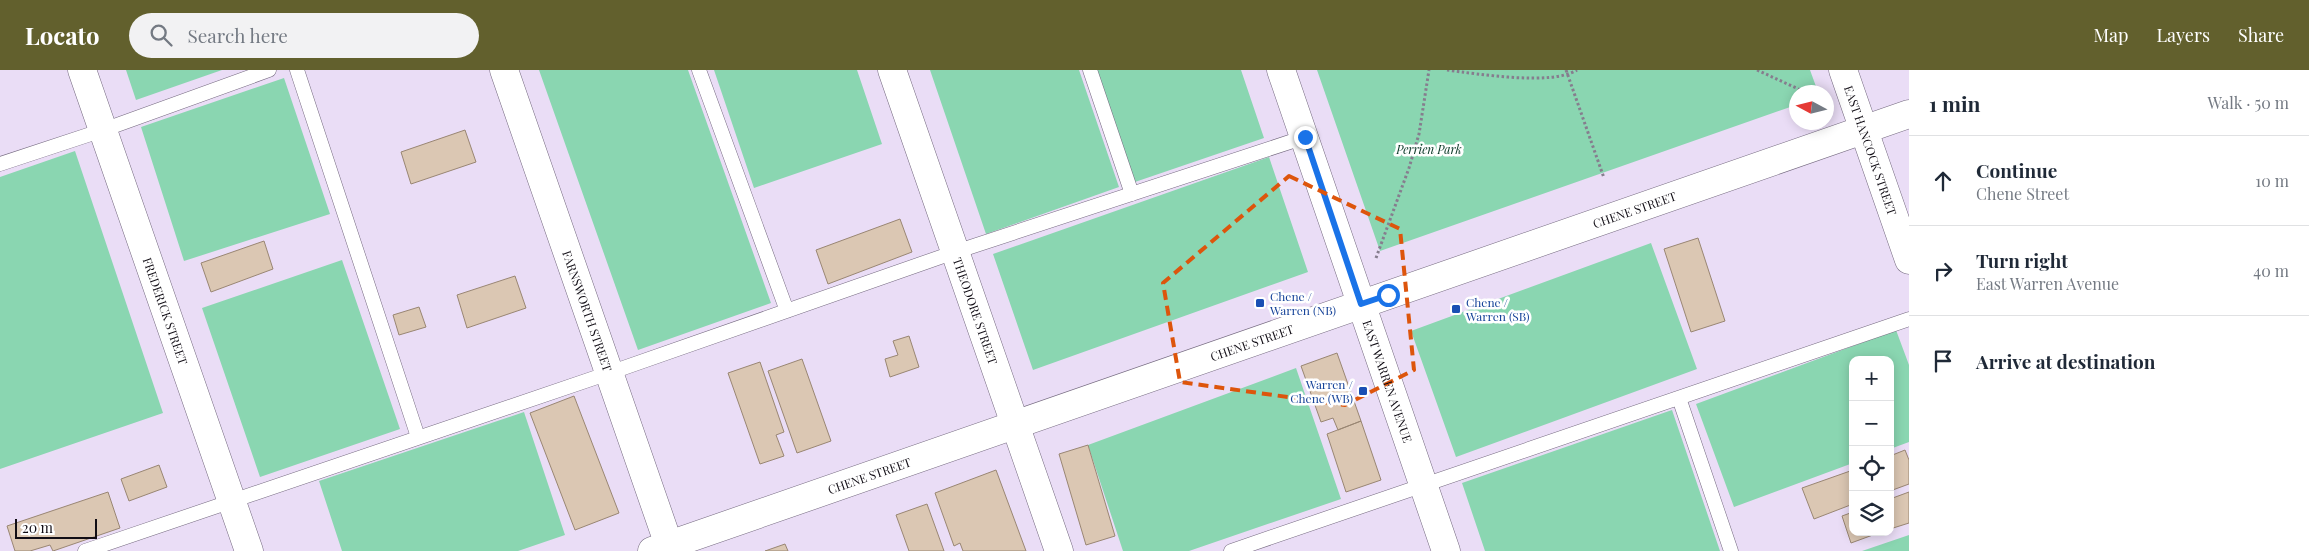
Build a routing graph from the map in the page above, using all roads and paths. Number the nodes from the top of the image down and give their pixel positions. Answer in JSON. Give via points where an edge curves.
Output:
{"nodes":[{"id":1,"x":82,"y":70,"type":"edge"},
{"id":2,"x":269,"y":70,"type":"edge"},
{"id":3,"x":298,"y":70,"type":"edge"},
{"id":4,"x":504,"y":70,"type":"edge"},
{"id":5,"x":699,"y":70,"type":"edge"},
{"id":6,"x":892,"y":70,"type":"edge"},
{"id":7,"x":1090,"y":70,"type":"edge"},
{"id":8,"x":1281,"y":70,"type":"edge"},
{"id":9,"x":1429,"y":70,"type":"edge"},
{"id":10,"x":1447,"y":70,"type":"edge"},
{"id":11,"x":1566,"y":70,"type":"edge"},
{"id":12,"x":1577,"y":70,"type":"edge"},
{"id":13,"x":1757,"y":70,"type":"edge"},
{"id":14,"x":1843,"y":70,"type":"edge"},
{"id":15,"x":1569,"y":75,"type":"junction"},
{"id":16,"x":1790,"y":85,"type":"edge"},
{"id":17,"x":1909,"y":114,"type":"edge"},
{"id":18,"x":1864,"y":129,"type":"junction"},
{"id":19,"x":103,"y":130,"type":"junction"},
{"id":20,"x":1305,"y":137,"type":"junction"},
{"id":21,"x":0,"y":164,"type":"edge"},
{"id":22,"x":1604,"y":178,"type":"dead end"},
{"id":23,"x":1132,"y":194,"type":"junction"},
{"id":24,"x":955,"y":252,"type":"junction"},
{"id":25,"x":1376,"y":259,"type":"dead end"},
{"id":26,"x":1909,"y":260,"type":"edge"},
{"id":27,"x":1361,"y":304,"type":"junction"},
{"id":28,"x":787,"y":311,"type":"junction"},
{"id":29,"x":1909,"y":319,"type":"edge"},
{"id":30,"x":609,"y":373,"type":"junction"},
{"id":31,"x":1678,"y":398,"type":"junction"},
{"id":32,"x":1015,"y":424,"type":"junction"},
{"id":33,"x":418,"y":437,"type":"junction"},
{"id":34,"x":1424,"y":486,"type":"junction"},
{"id":35,"x":231,"y":500,"type":"junction"},
{"id":36,"x":1252,"y":548,"type":"edge"},
{"id":37,"x":664,"y":549,"type":"edge"},
{"id":38,"x":85,"y":551,"type":"edge"},
{"id":39,"x":249,"y":551,"type":"edge"},
{"id":40,"x":1059,"y":551,"type":"edge"},
{"id":41,"x":1231,"y":551,"type":"edge"},
{"id":42,"x":1446,"y":551,"type":"edge"},
{"id":43,"x":1731,"y":551,"type":"edge"}],
"edges":[{"from":1,"to":19,"type":"street","name":"FREDERICK STREET"},
{"from":2,"to":19,"type":"lane"},
{"from":3,"to":33,"type":"lane"},
{"from":4,"to":30,"type":"street","name":"FARNSWORTH STREET"},
{"from":5,"to":28,"type":"lane"},
{"from":6,"to":24,"type":"street","name":"THEODORE STREET"},
{"from":7,"to":23,"type":"lane"},
{"from":8,"to":20,"type":"street","name":"EAST WARREN AVENUE"},
{"from":9,"to":25,"type":"path","via":[[1414,151]]},
{"from":10,"to":15,"type":"path","via":[[1520,77]]},
{"from":11,"to":15,"type":"path"},
{"from":12,"to":15,"type":"path"},
{"from":13,"to":16,"type":"path"},
{"from":14,"to":18,"type":"street","name":"EAST HANCOCK STREET"},
{"from":15,"to":22,"type":"path"},
{"from":17,"to":18,"type":"street","name":"CHENE STREET"},
{"from":18,"to":26,"type":"street","name":"EAST HANCOCK STREET"},
{"from":18,"to":27,"type":"street","name":"CHENE STREET"},
{"from":19,"to":21,"type":"lane"},
{"from":19,"to":35,"type":"street","name":"FREDERICK STREET"},
{"from":20,"to":23,"type":"lane"},
{"from":20,"to":27,"type":"street","name":"EAST WARREN AVENUE"},
{"from":23,"to":24,"type":"lane"},
{"from":24,"to":28,"type":"lane"},
{"from":24,"to":32,"type":"street","name":"THEODORE STREET"},
{"from":27,"to":32,"type":"street","name":"CHENE STREET"},
{"from":27,"to":34,"type":"street","name":"EAST WARREN AVENUE"},
{"from":28,"to":30,"type":"lane"},
{"from":29,"to":31,"type":"lane"},
{"from":30,"to":33,"type":"lane"},
{"from":30,"to":37,"type":"street","name":"FARNSWORTH STREET"},
{"from":31,"to":34,"type":"lane"},
{"from":31,"to":43,"type":"lane"},
{"from":32,"to":37,"type":"street","name":"CHENE STREET"},
{"from":32,"to":40,"type":"street","name":"THEODORE STREET"},
{"from":33,"to":35,"type":"lane"},
{"from":34,"to":36,"type":"lane"},
{"from":34,"to":42,"type":"street","name":"EAST WARREN AVENUE"},
{"from":35,"to":38,"type":"lane"},
{"from":35,"to":39,"type":"street","name":"FREDERICK STREET"},
{"from":36,"to":41,"type":"lane"}]}
